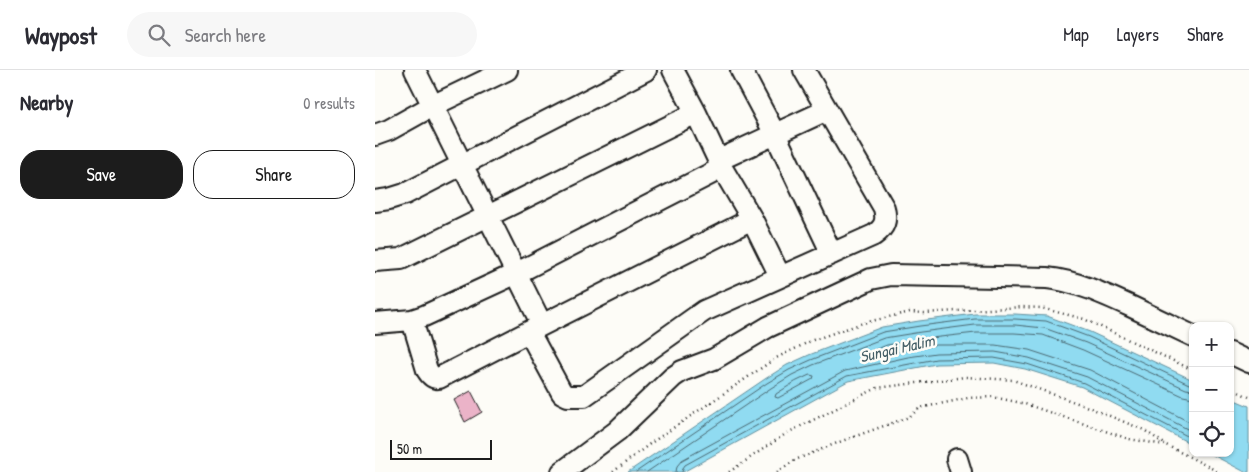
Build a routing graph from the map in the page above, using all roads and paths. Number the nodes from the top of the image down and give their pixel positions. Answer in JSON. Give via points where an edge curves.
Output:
{"nodes":[{"id":1,"x":415,"y":70,"type":"edge"},
{"id":2,"x":507,"y":70,"type":"edge"},
{"id":3,"x":646,"y":70,"type":"edge"},
{"id":4,"x":673,"y":70,"type":"edge"},
{"id":5,"x":741,"y":70,"type":"edge"},
{"id":6,"x":804,"y":70,"type":"edge"},
{"id":7,"x":432,"y":106,"type":"junction"},
{"id":8,"x":827,"y":110,"type":"junction"},
{"id":9,"x":696,"y":113,"type":"junction"},
{"id":10,"x":775,"y":134,"type":"junction"},
{"id":11,"x":375,"y":135,"type":"edge"},
{"id":12,"x":461,"y":164,"type":"junction"},
{"id":13,"x":721,"y":164,"type":"junction"},
{"id":14,"x":375,"y":202,"type":"edge"},
{"id":15,"x":487,"y":216,"type":"junction"},
{"id":16,"x":752,"y":219,"type":"junction"},
{"id":17,"x":832,"y":254,"type":"junction"},
{"id":18,"x":375,"y":261,"type":"edge"},
{"id":19,"x":517,"y":273,"type":"junction"},
{"id":20,"x":780,"y":276,"type":"junction"},
{"id":21,"x":412,"y":320,"type":"junction"},
{"id":22,"x":375,"y":323,"type":"edge"},
{"id":23,"x":536,"y":328,"type":"junction"},
{"id":24,"x":1189,"y":334,"type":"edge"},
{"id":25,"x":1234,"y":355,"type":"edge"},
{"id":26,"x":1249,"y":362,"type":"edge"},
{"id":27,"x":1189,"y":368,"type":"edge"},
{"id":28,"x":1234,"y":390,"type":"edge"},
{"id":29,"x":1249,"y":397,"type":"edge"},
{"id":30,"x":1166,"y":445,"type":"junction"},
{"id":31,"x":563,"y":472,"type":"edge"},
{"id":32,"x":613,"y":472,"type":"edge"},
{"id":33,"x":729,"y":472,"type":"edge"},
{"id":34,"x":777,"y":472,"type":"edge"},
{"id":35,"x":1219,"y":472,"type":"edge"}],
"edges":[{"from":1,"to":7,"type":"street"},
{"from":2,"to":7,"type":"street"},
{"from":3,"to":12,"type":"street"},
{"from":4,"to":9,"type":"street"},
{"from":5,"to":10,"type":"street"},
{"from":6,"to":8,"type":"street"},
{"from":7,"to":11,"type":"street"},
{"from":7,"to":12,"type":"street"},
{"from":8,"to":10,"type":"street"},
{"from":8,"to":17,"type":"street","via":[[884,208],[886,217],[880,231]]},
{"from":9,"to":13,"type":"street"},
{"from":9,"to":15,"type":"street"},
{"from":10,"to":13,"type":"street"},
{"from":10,"to":17,"type":"street"},
{"from":12,"to":14,"type":"street","via":[[405,194]]},
{"from":12,"to":15,"type":"street"},
{"from":13,"to":16,"type":"street"},
{"from":13,"to":19,"type":"street"},
{"from":15,"to":18,"type":"street","via":[[401,259]]},
{"from":15,"to":19,"type":"street"},
{"from":16,"to":20,"type":"street"},
{"from":16,"to":23,"type":"street"},
{"from":17,"to":20,"type":"street"},
{"from":19,"to":21,"type":"street"},
{"from":19,"to":23,"type":"street"},
{"from":20,"to":23,"type":"street","via":[[704,311],[584,396],[562,393]]},
{"from":21,"to":22,"type":"street"},
{"from":21,"to":23,"type":"street","via":[[427,370],[435,379]]},
{"from":24,"to":31,"type":"street","via":[[1106,295],[1057,279],[880,276],[768,327],[714,359],[673,376],[617,432]]},
{"from":25,"to":26,"type":"street"},
{"from":27,"to":32,"type":"path","via":[[1083,319],[1041,308],[910,312],[863,322],[776,358]]},
{"from":28,"to":29,"type":"path"},
{"from":30,"to":33,"type":"path","via":[[1144,430],[1013,380],[965,377],[877,388],[787,433]]},
{"from":30,"to":34,"type":"path","via":[[1129,439],[1022,403],[992,397],[969,398],[920,408],[909,417],[795,460]]},
{"from":30,"to":35,"type":"path"}]}
